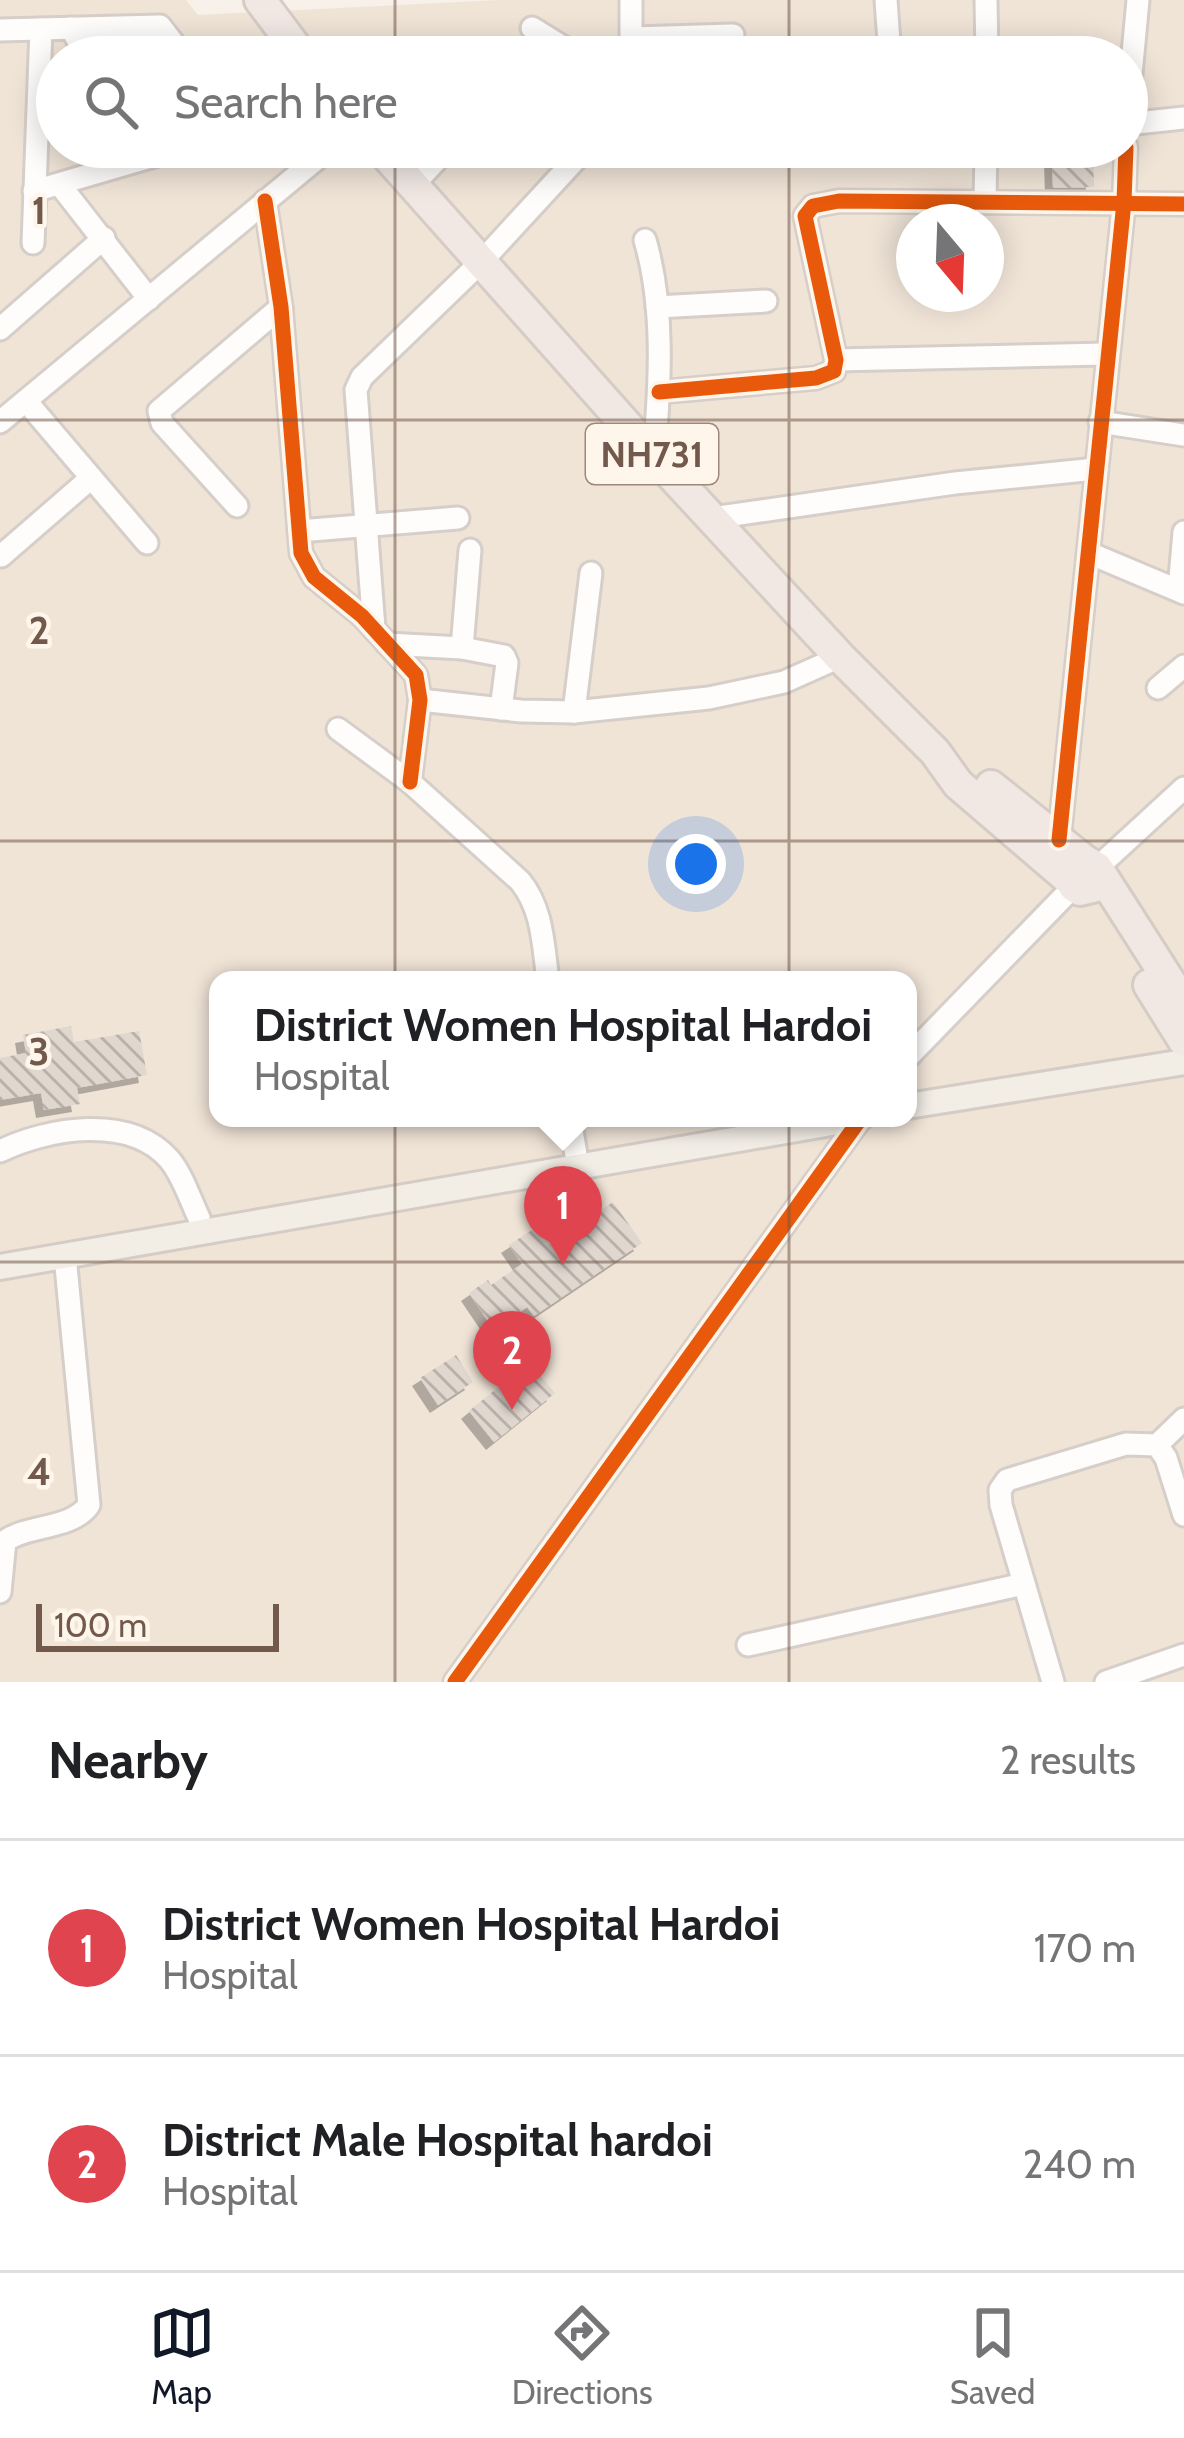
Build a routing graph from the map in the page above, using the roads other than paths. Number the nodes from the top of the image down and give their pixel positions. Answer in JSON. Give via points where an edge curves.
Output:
{"nodes":[{"id":1,"x":260,"y":0,"type":"edge"},
{"id":2,"x":631,"y":0,"type":"edge"},
{"id":3,"x":886,"y":0,"type":"edge"},
{"id":4,"x":986,"y":0,"type":"edge"},
{"id":5,"x":1138,"y":0,"type":"edge"},
{"id":6,"x":71,"y":28,"type":"junction"},
{"id":7,"x":532,"y":28,"type":"dead end"},
{"id":8,"x":41,"y":29,"type":"junction"},
{"id":9,"x":0,"y":30,"type":"edge"},
{"id":10,"x":733,"y":35,"type":"dead end"},
{"id":11,"x":41,"y":36,"type":"edge"},
{"id":12,"x":75,"y":36,"type":"edge"},
{"id":13,"x":168,"y":36,"type":"edge"},
{"id":14,"x":287,"y":36,"type":"edge"},
{"id":15,"x":545,"y":36,"type":"edge"},
{"id":16,"x":632,"y":36,"type":"edge"},
{"id":17,"x":725,"y":36,"type":"edge"},
{"id":18,"x":889,"y":36,"type":"edge"},
{"id":19,"x":987,"y":36,"type":"edge"},
{"id":20,"x":1134,"y":36,"type":"edge"},
{"id":21,"x":1184,"y":118,"type":"edge"},
{"id":22,"x":1148,"y":120,"type":"edge"},
{"id":23,"x":36,"y":145,"type":"edge"},
{"id":24,"x":103,"y":168,"type":"edge"},
{"id":25,"x":305,"y":168,"type":"edge"},
{"id":26,"x":397,"y":168,"type":"edge"},
{"id":27,"x":429,"y":168,"type":"edge"},
{"id":28,"x":569,"y":168,"type":"edge"},
{"id":29,"x":986,"y":168,"type":"edge"},
{"id":30,"x":1125,"y":168,"type":"edge"},
{"id":31,"x":61,"y":185,"type":"junction"},
{"id":32,"x":412,"y":186,"type":"junction"},
{"id":33,"x":34,"y":191,"type":"junction"},
{"id":34,"x":265,"y":201,"type":"junction"},
{"id":35,"x":985,"y":202,"type":"junction"},
{"id":36,"x":1124,"y":202,"type":"junction"},
{"id":37,"x":1184,"y":205,"type":"edge"},
{"id":38,"x":104,"y":238,"type":"junction"},
{"id":39,"x":645,"y":240,"type":"dead end"},
{"id":40,"x":33,"y":243,"type":"dead end"},
{"id":41,"x":482,"y":261,"type":"junction"},
{"id":42,"x":149,"y":299,"type":"junction"},
{"id":43,"x":766,"y":302,"type":"dead end"},
{"id":44,"x":281,"y":307,"type":"junction"},
{"id":45,"x":657,"y":307,"type":"junction"},
{"id":46,"x":0,"y":329,"type":"edge"},
{"id":47,"x":1106,"y":354,"type":"junction"},
{"id":48,"x":836,"y":360,"type":"junction"},
{"id":49,"x":659,"y":392,"type":"junction"},
{"id":50,"x":26,"y":401,"type":"junction"},
{"id":51,"x":0,"y":422,"type":"edge"},
{"id":52,"x":1100,"y":422,"type":"junction"},
{"id":53,"x":1184,"y":435,"type":"edge"},
{"id":54,"x":654,"y":456,"type":"junction"},
{"id":55,"x":1096,"y":469,"type":"junction"},
{"id":56,"x":91,"y":478,"type":"junction"},
{"id":57,"x":237,"y":506,"type":"dead end"},
{"id":58,"x":458,"y":518,"type":"dead end"},
{"id":59,"x":712,"y":518,"type":"junction"},
{"id":60,"x":367,"y":525,"type":"junction"},
{"id":61,"x":299,"y":531,"type":"junction"},
{"id":62,"x":1184,"y":532,"type":"edge"},
{"id":63,"x":147,"y":543,"type":"dead end"},
{"id":64,"x":470,"y":550,"type":"dead end"},
{"id":65,"x":1089,"y":553,"type":"junction"},
{"id":66,"x":1,"y":556,"type":"edge"},
{"id":67,"x":591,"y":573,"type":"dead end"},
{"id":68,"x":1182,"y":591,"type":"edge"},
{"id":69,"x":381,"y":636,"type":"junction"},
{"id":70,"x":462,"y":649,"type":"junction"},
{"id":71,"x":840,"y":657,"type":"junction"},
{"id":72,"x":1184,"y":666,"type":"edge"},
{"id":73,"x":1158,"y":688,"type":"dead end"},
{"id":74,"x":420,"y":700,"type":"junction"},
{"id":75,"x":501,"y":709,"type":"junction"},
{"id":76,"x":574,"y":712,"type":"junction"},
{"id":77,"x":338,"y":729,"type":"dead end"},
{"id":78,"x":934,"y":752,"type":"junction"},
{"id":79,"x":410,"y":782,"type":"junction"},
{"id":80,"x":1184,"y":788,"type":"edge"},
{"id":81,"x":1059,"y":840,"type":"junction"},
{"id":82,"x":1085,"y":876,"type":"junction"},
{"id":83,"x":546,"y":971,"type":"edge"},
{"id":84,"x":1184,"y":1004,"type":"edge"},
{"id":85,"x":1184,"y":1041,"type":"edge"},
{"id":86,"x":917,"y":1048,"type":"edge"},
{"id":87,"x":1184,"y":1058,"type":"edge"},
{"id":88,"x":917,"y":1104,"type":"edge"},
{"id":89,"x":571,"y":1127,"type":"edge"},
{"id":90,"x":730,"y":1127,"type":"edge"},
{"id":91,"x":808,"y":1127,"type":"edge"},
{"id":92,"x":854,"y":1127,"type":"edge"},
{"id":93,"x":0,"y":1151,"type":"edge"},
{"id":94,"x":576,"y":1155,"type":"junction"},
{"id":95,"x":199,"y":1218,"type":"junction"},
{"id":96,"x":0,"y":1253,"type":"edge"},
{"id":97,"x":65,"y":1256,"type":"junction"},
{"id":98,"x":0,"y":1267,"type":"edge"},
{"id":99,"x":1184,"y":1419,"type":"edge"},
{"id":100,"x":1156,"y":1445,"type":"junction"},
{"id":101,"x":1184,"y":1515,"type":"edge"},
{"id":102,"x":1024,"y":1584,"type":"junction"},
{"id":103,"x":0,"y":1589,"type":"edge"},
{"id":104,"x":748,"y":1645,"type":"dead end"},
{"id":105,"x":1184,"y":1655,"type":"edge"},
{"id":106,"x":455,"y":1682,"type":"edge"},
{"id":107,"x":1053,"y":1682,"type":"edge"},
{"id":108,"x":1106,"y":1682,"type":"edge"}],
"edges":[{"from":1,"to":14,"type":"highway"},
{"from":2,"to":16,"type":"street"},
{"from":3,"to":18,"type":"street"},
{"from":4,"to":19,"type":"street"},
{"from":5,"to":20,"type":"street"},
{"from":6,"to":8,"type":"street"},
{"from":6,"to":12,"type":"street"},
{"from":6,"to":13,"type":"street","via":[[160,26]]},
{"from":7,"to":15,"type":"street"},
{"from":8,"to":9,"type":"street"},
{"from":8,"to":11,"type":"street"},
{"from":10,"to":17,"type":"street"},
{"from":21,"to":22,"type":"street"},
{"from":23,"to":33,"type":"street"},
{"from":24,"to":31,"type":"street"},
{"from":25,"to":34,"type":"street"},
{"from":26,"to":32,"type":"highway","number":"NH731"},
{"from":27,"to":32,"type":"street"},
{"from":28,"to":41,"type":"street"},
{"from":29,"to":35,"type":"street"},
{"from":30,"to":36,"type":"street"},
{"from":31,"to":33,"type":"street"},
{"from":31,"to":38,"type":"street"},
{"from":32,"to":41,"type":"highway","number":"NH731"},
{"from":33,"to":40,"type":"street"},
{"from":34,"to":42,"type":"street"},
{"from":34,"to":44,"type":"street"},
{"from":35,"to":36,"type":"street"},
{"from":35,"to":48,"type":"street","via":[[839,201],[808,210]]},
{"from":36,"to":37,"type":"street"},
{"from":36,"to":47,"type":"street"},
{"from":38,"to":42,"type":"street"},
{"from":38,"to":46,"type":"street"},
{"from":39,"to":45,"type":"street"},
{"from":41,"to":54,"type":"highway","number":"NH731"},
{"from":41,"to":60,"type":"street","via":[[356,390]]},
{"from":42,"to":50,"type":"street"},
{"from":43,"to":45,"type":"street"},
{"from":44,"to":57,"type":"street","via":[[159,411],[161,423]]},
{"from":44,"to":61,"type":"street"},
{"from":45,"to":49,"type":"street"},
{"from":47,"to":48,"type":"street"},
{"from":47,"to":52,"type":"street"},
{"from":48,"to":49,"type":"street","via":[[828,376]]},
{"from":49,"to":54,"type":"street"},
{"from":50,"to":51,"type":"street"},
{"from":50,"to":56,"type":"street"},
{"from":52,"to":53,"type":"street"},
{"from":52,"to":55,"type":"street"},
{"from":54,"to":59,"type":"highway","number":"NH731"},
{"from":55,"to":59,"type":"street"},
{"from":55,"to":65,"type":"street"},
{"from":56,"to":63,"type":"street"},
{"from":56,"to":66,"type":"street"},
{"from":58,"to":60,"type":"street"},
{"from":59,"to":71,"type":"highway","number":"NH731"},
{"from":60,"to":61,"type":"street"},
{"from":60,"to":69,"type":"street"},
{"from":61,"to":69,"type":"street","via":[[314,578]]},
{"from":62,"to":68,"type":"street"},
{"from":64,"to":70,"type":"street"},
{"from":65,"to":68,"type":"street"},
{"from":65,"to":81,"type":"street"},
{"from":67,"to":76,"type":"street"},
{"from":69,"to":70,"type":"street"},
{"from":69,"to":74,"type":"street","via":[[416,675]]},
{"from":70,"to":75,"type":"street","via":[[504,656]]},
{"from":71,"to":76,"type":"street","via":[[751,692]]},
{"from":71,"to":78,"type":"highway","number":"NH731"},
{"from":72,"to":73,"type":"street"},
{"from":74,"to":75,"type":"street"},
{"from":74,"to":79,"type":"street"},
{"from":75,"to":76,"type":"street"},
{"from":77,"to":79,"type":"street"},
{"from":78,"to":81,"type":"highway","number":"NH731","via":[[973,772]]},
{"from":78,"to":82,"type":"highway","number":"NH731","via":[[958,784]]},
{"from":79,"to":83,"type":"street","via":[[532,896]]},
{"from":80,"to":82,"type":"street"},
{"from":81,"to":82,"type":"highway","number":"NH731"},
{"from":82,"to":84,"type":"highway","number":"NH731"},
{"from":82,"to":85,"type":"highway","number":"NH731"},
{"from":82,"to":86,"type":"street"},
{"from":85,"to":87,"type":"highway","number":"NH731"},
{"from":87,"to":88,"type":"main road"},
{"from":89,"to":94,"type":"street"},
{"from":90,"to":94,"type":"main road"},
{"from":91,"to":97,"type":"main road"},
{"from":92,"to":106,"type":"street"},
{"from":93,"to":95,"type":"street","via":[[79,1130],[128,1134],[172,1161]]},
{"from":94,"to":95,"type":"main road"},
{"from":95,"to":96,"type":"main road"},
{"from":97,"to":98,"type":"main road"},
{"from":97,"to":103,"type":"street","via":[[88,1505],[74,1518],[5,1540]]},
{"from":99,"to":100,"type":"street"},
{"from":100,"to":101,"type":"street"},
{"from":100,"to":102,"type":"street","via":[[1126,1444],[1006,1480],[1000,1505]]},
{"from":102,"to":104,"type":"street"},
{"from":102,"to":107,"type":"street"},
{"from":105,"to":108,"type":"street"}]}
